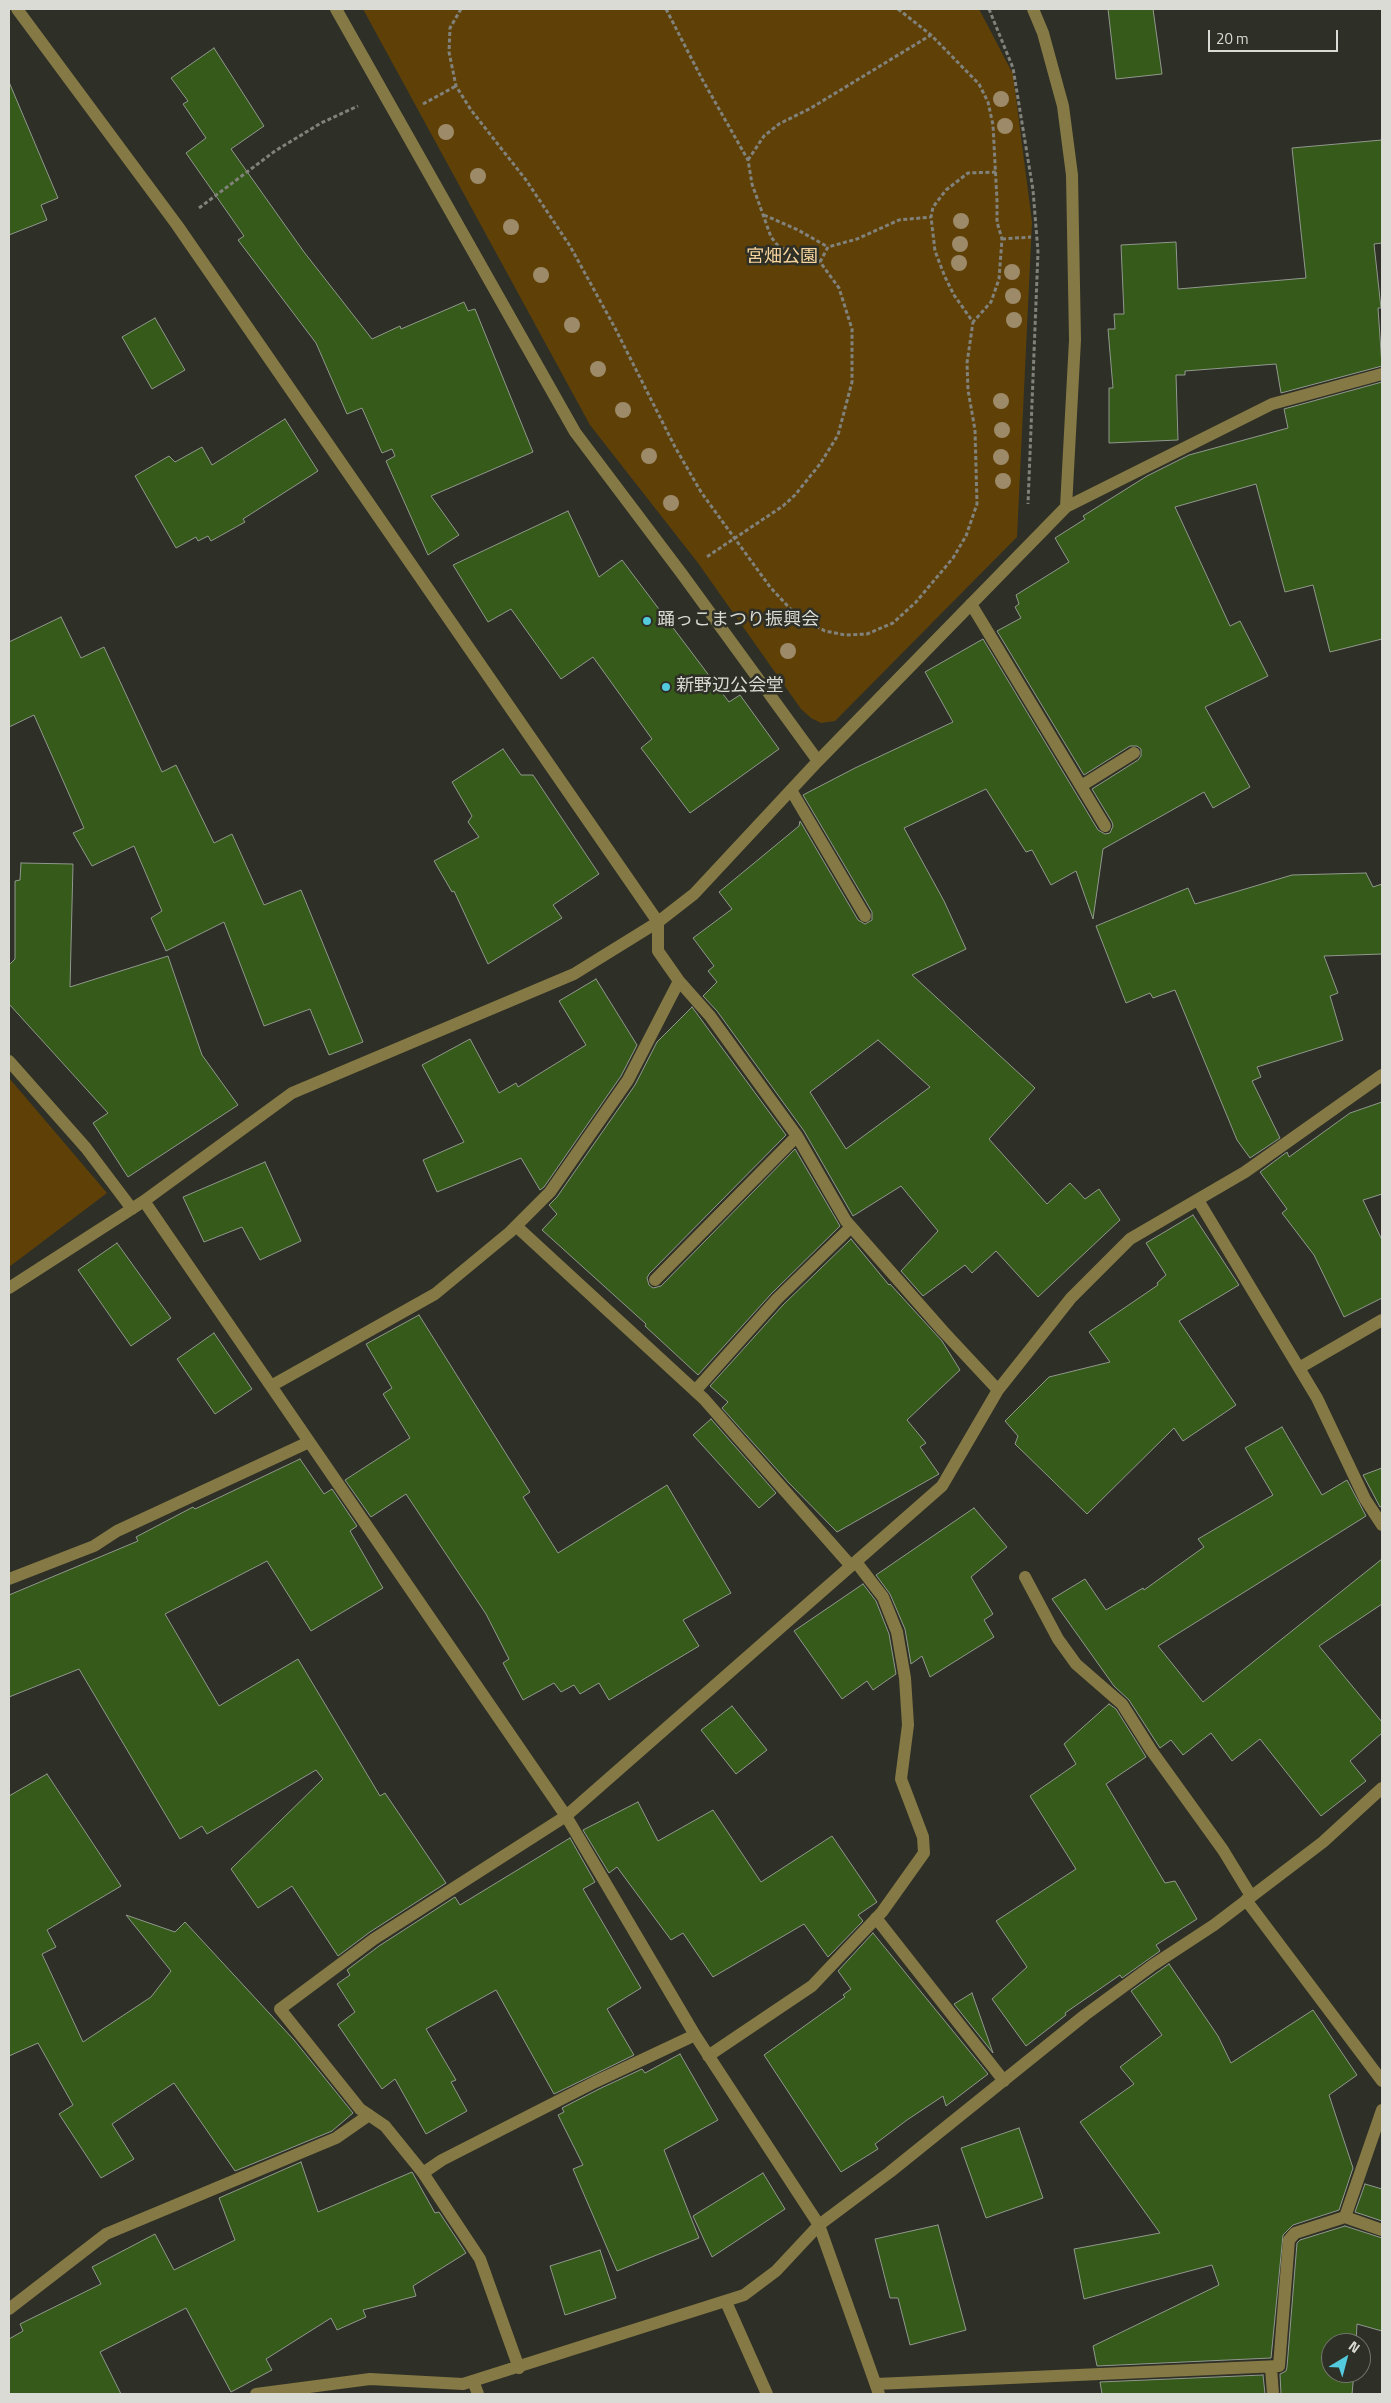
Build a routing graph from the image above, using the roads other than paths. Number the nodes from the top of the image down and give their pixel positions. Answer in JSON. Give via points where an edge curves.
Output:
{"nodes":[{"id":1,"x":17,"y":9,"type":"edge"},
{"id":2,"x":336,"y":9,"type":"edge"},
{"id":3,"x":1033,"y":9,"type":"edge"},
{"id":4,"x":1382,"y":374,"type":"edge"},
{"id":5,"x":1066,"y":507,"type":"junction"},
{"id":6,"x":971,"y":604,"type":"junction"},
{"id":7,"x":1134,"y":753,"type":"dead end"},
{"id":8,"x":818,"y":761,"type":"junction"},
{"id":9,"x":1081,"y":786,"type":"junction"},
{"id":10,"x":791,"y":790,"type":"junction"},
{"id":11,"x":1105,"y":826,"type":"dead end"},
{"id":12,"x":865,"y":916,"type":"dead end"},
{"id":13,"x":658,"y":922,"type":"junction"},
{"id":14,"x":679,"y":981,"type":"junction"},
{"id":15,"x":9,"y":1061,"type":"edge"},
{"id":16,"x":1382,"y":1075,"type":"edge"},
{"id":17,"x":797,"y":1136,"type":"junction"},
{"id":18,"x":1198,"y":1200,"type":"junction"},
{"id":19,"x":144,"y":1201,"type":"junction"},
{"id":20,"x":132,"y":1209,"type":"junction"},
{"id":21,"x":516,"y":1226,"type":"junction"},
{"id":22,"x":851,"y":1227,"type":"junction"},
{"id":23,"x":655,"y":1280,"type":"dead end"},
{"id":24,"x":9,"y":1288,"type":"edge"},
{"id":25,"x":1382,"y":1320,"type":"edge"},
{"id":26,"x":1299,"y":1368,"type":"junction"},
{"id":27,"x":271,"y":1386,"type":"junction"},
{"id":28,"x":998,"y":1390,"type":"junction"},
{"id":29,"x":695,"y":1391,"type":"junction"},
{"id":30,"x":309,"y":1442,"type":"junction"},
{"id":31,"x":1382,"y":1525,"type":"edge"},
{"id":32,"x":854,"y":1564,"type":"junction"},
{"id":33,"x":1025,"y":1577,"type":"dead end"},
{"id":34,"x":9,"y":1579,"type":"edge"},
{"id":35,"x":1379,"y":1798,"type":"edge"},
{"id":36,"x":566,"y":1816,"type":"junction"},
{"id":37,"x":1249,"y":1898,"type":"junction"},
{"id":38,"x":876,"y":1918,"type":"junction"},
{"id":39,"x":695,"y":2036,"type":"junction"},
{"id":40,"x":708,"y":2056,"type":"junction"},
{"id":41,"x":1004,"y":2080,"type":"junction"},
{"id":42,"x":1382,"y":2081,"type":"edge"},
{"id":43,"x":1382,"y":2110,"type":"edge"},
{"id":44,"x":369,"y":2115,"type":"junction"},
{"id":45,"x":423,"y":2173,"type":"junction"},
{"id":46,"x":1345,"y":2217,"type":"junction"},
{"id":47,"x":818,"y":2225,"type":"junction"},
{"id":48,"x":1382,"y":2230,"type":"edge"},
{"id":49,"x":726,"y":2302,"type":"junction"},
{"id":50,"x":9,"y":2308,"type":"edge"},
{"id":51,"x":519,"y":2368,"type":"junction"},
{"id":52,"x":1272,"y":2368,"type":"junction"},
{"id":53,"x":473,"y":2381,"type":"junction"},
{"id":54,"x":878,"y":2389,"type":"edge"},
{"id":55,"x":256,"y":2394,"type":"edge"},
{"id":56,"x":478,"y":2394,"type":"edge"},
{"id":57,"x":767,"y":2394,"type":"edge"},
{"id":58,"x":1273,"y":2394,"type":"edge"}],
"edges":[{"from":1,"to":13,"type":"street","via":[[176,226]]},
{"from":2,"to":8,"type":"street","via":[[575,432]]},
{"from":3,"to":5,"type":"street","via":[[1063,106],[1072,175],[1075,340]]},
{"from":4,"to":5,"type":"street","via":[[1272,404]]},
{"from":5,"to":6,"type":"street"},
{"from":6,"to":8,"type":"street"},
{"from":6,"to":9,"type":"street"},
{"from":7,"to":9,"type":"street"},
{"from":8,"to":10,"type":"street"},
{"from":9,"to":11,"type":"street"},
{"from":10,"to":12,"type":"street"},
{"from":10,"to":13,"type":"street","via":[[694,894]]},
{"from":13,"to":14,"type":"street","via":[[658,951]]},
{"from":13,"to":19,"type":"street","via":[[574,974],[292,1093]]},
{"from":14,"to":17,"type":"street","via":[[710,1016]]},
{"from":14,"to":21,"type":"street","via":[[628,1080],[550,1192]]},
{"from":15,"to":20,"type":"street","via":[[86,1148]]},
{"from":16,"to":18,"type":"street","via":[[1246,1172]]},
{"from":17,"to":22,"type":"street"},
{"from":17,"to":23,"type":"street"},
{"from":18,"to":26,"type":"street"},
{"from":18,"to":28,"type":"street","via":[[1130,1240],[1071,1298]]},
{"from":19,"to":20,"type":"street"},
{"from":19,"to":27,"type":"street"},
{"from":20,"to":24,"type":"street"},
{"from":21,"to":27,"type":"street","via":[[435,1294]]},
{"from":21,"to":29,"type":"street"},
{"from":22,"to":28,"type":"street"},
{"from":22,"to":29,"type":"street","via":[[777,1299]]},
{"from":25,"to":26,"type":"street"},
{"from":26,"to":31,"type":"street","via":[[1317,1398],[1365,1500]]},
{"from":27,"to":30,"type":"street"},
{"from":28,"to":32,"type":"street","via":[[942,1486]]},
{"from":29,"to":32,"type":"street"},
{"from":30,"to":34,"type":"street","via":[[117,1531],[94,1546]]},
{"from":30,"to":36,"type":"street"},
{"from":32,"to":36,"type":"street"},
{"from":32,"to":38,"type":"street","via":[[882,1597],[897,1632],[906,1678],[908,1726],[901,1779],[923,1837],[924,1853]]},
{"from":33,"to":37,"type":"street","via":[[1067,1652],[1076,1664],[1122,1704],[1223,1850]]},
{"from":35,"to":37,"type":"street"},
{"from":36,"to":39,"type":"street"},
{"from":36,"to":44,"type":"street","via":[[374,1939],[280,2009],[360,2109]]},
{"from":37,"to":41,"type":"street","via":[[1085,2015]]},
{"from":37,"to":42,"type":"street"},
{"from":38,"to":40,"type":"street","via":[[812,1986]]},
{"from":38,"to":41,"type":"street"},
{"from":39,"to":40,"type":"street"},
{"from":39,"to":45,"type":"street","via":[[595,2082],[442,2160]]},
{"from":40,"to":47,"type":"street"},
{"from":41,"to":47,"type":"street"},
{"from":43,"to":46,"type":"street"},
{"from":44,"to":45,"type":"street","via":[[385,2126]]},
{"from":44,"to":50,"type":"street","via":[[336,2138],[106,2234]]},
{"from":45,"to":51,"type":"street","via":[[480,2259]]},
{"from":46,"to":48,"type":"street"},
{"from":46,"to":52,"type":"street","via":[[1295,2233],[1289,2240],[1279,2366]]},
{"from":47,"to":49,"type":"street","via":[[776,2271],[744,2295]]},
{"from":47,"to":54,"type":"street"},
{"from":49,"to":51,"type":"street"},
{"from":49,"to":57,"type":"street"},
{"from":51,"to":53,"type":"street"},
{"from":52,"to":54,"type":"street"},
{"from":52,"to":58,"type":"street"},
{"from":53,"to":55,"type":"street","via":[[463,2384],[370,2379]]},
{"from":53,"to":56,"type":"street"}]}
